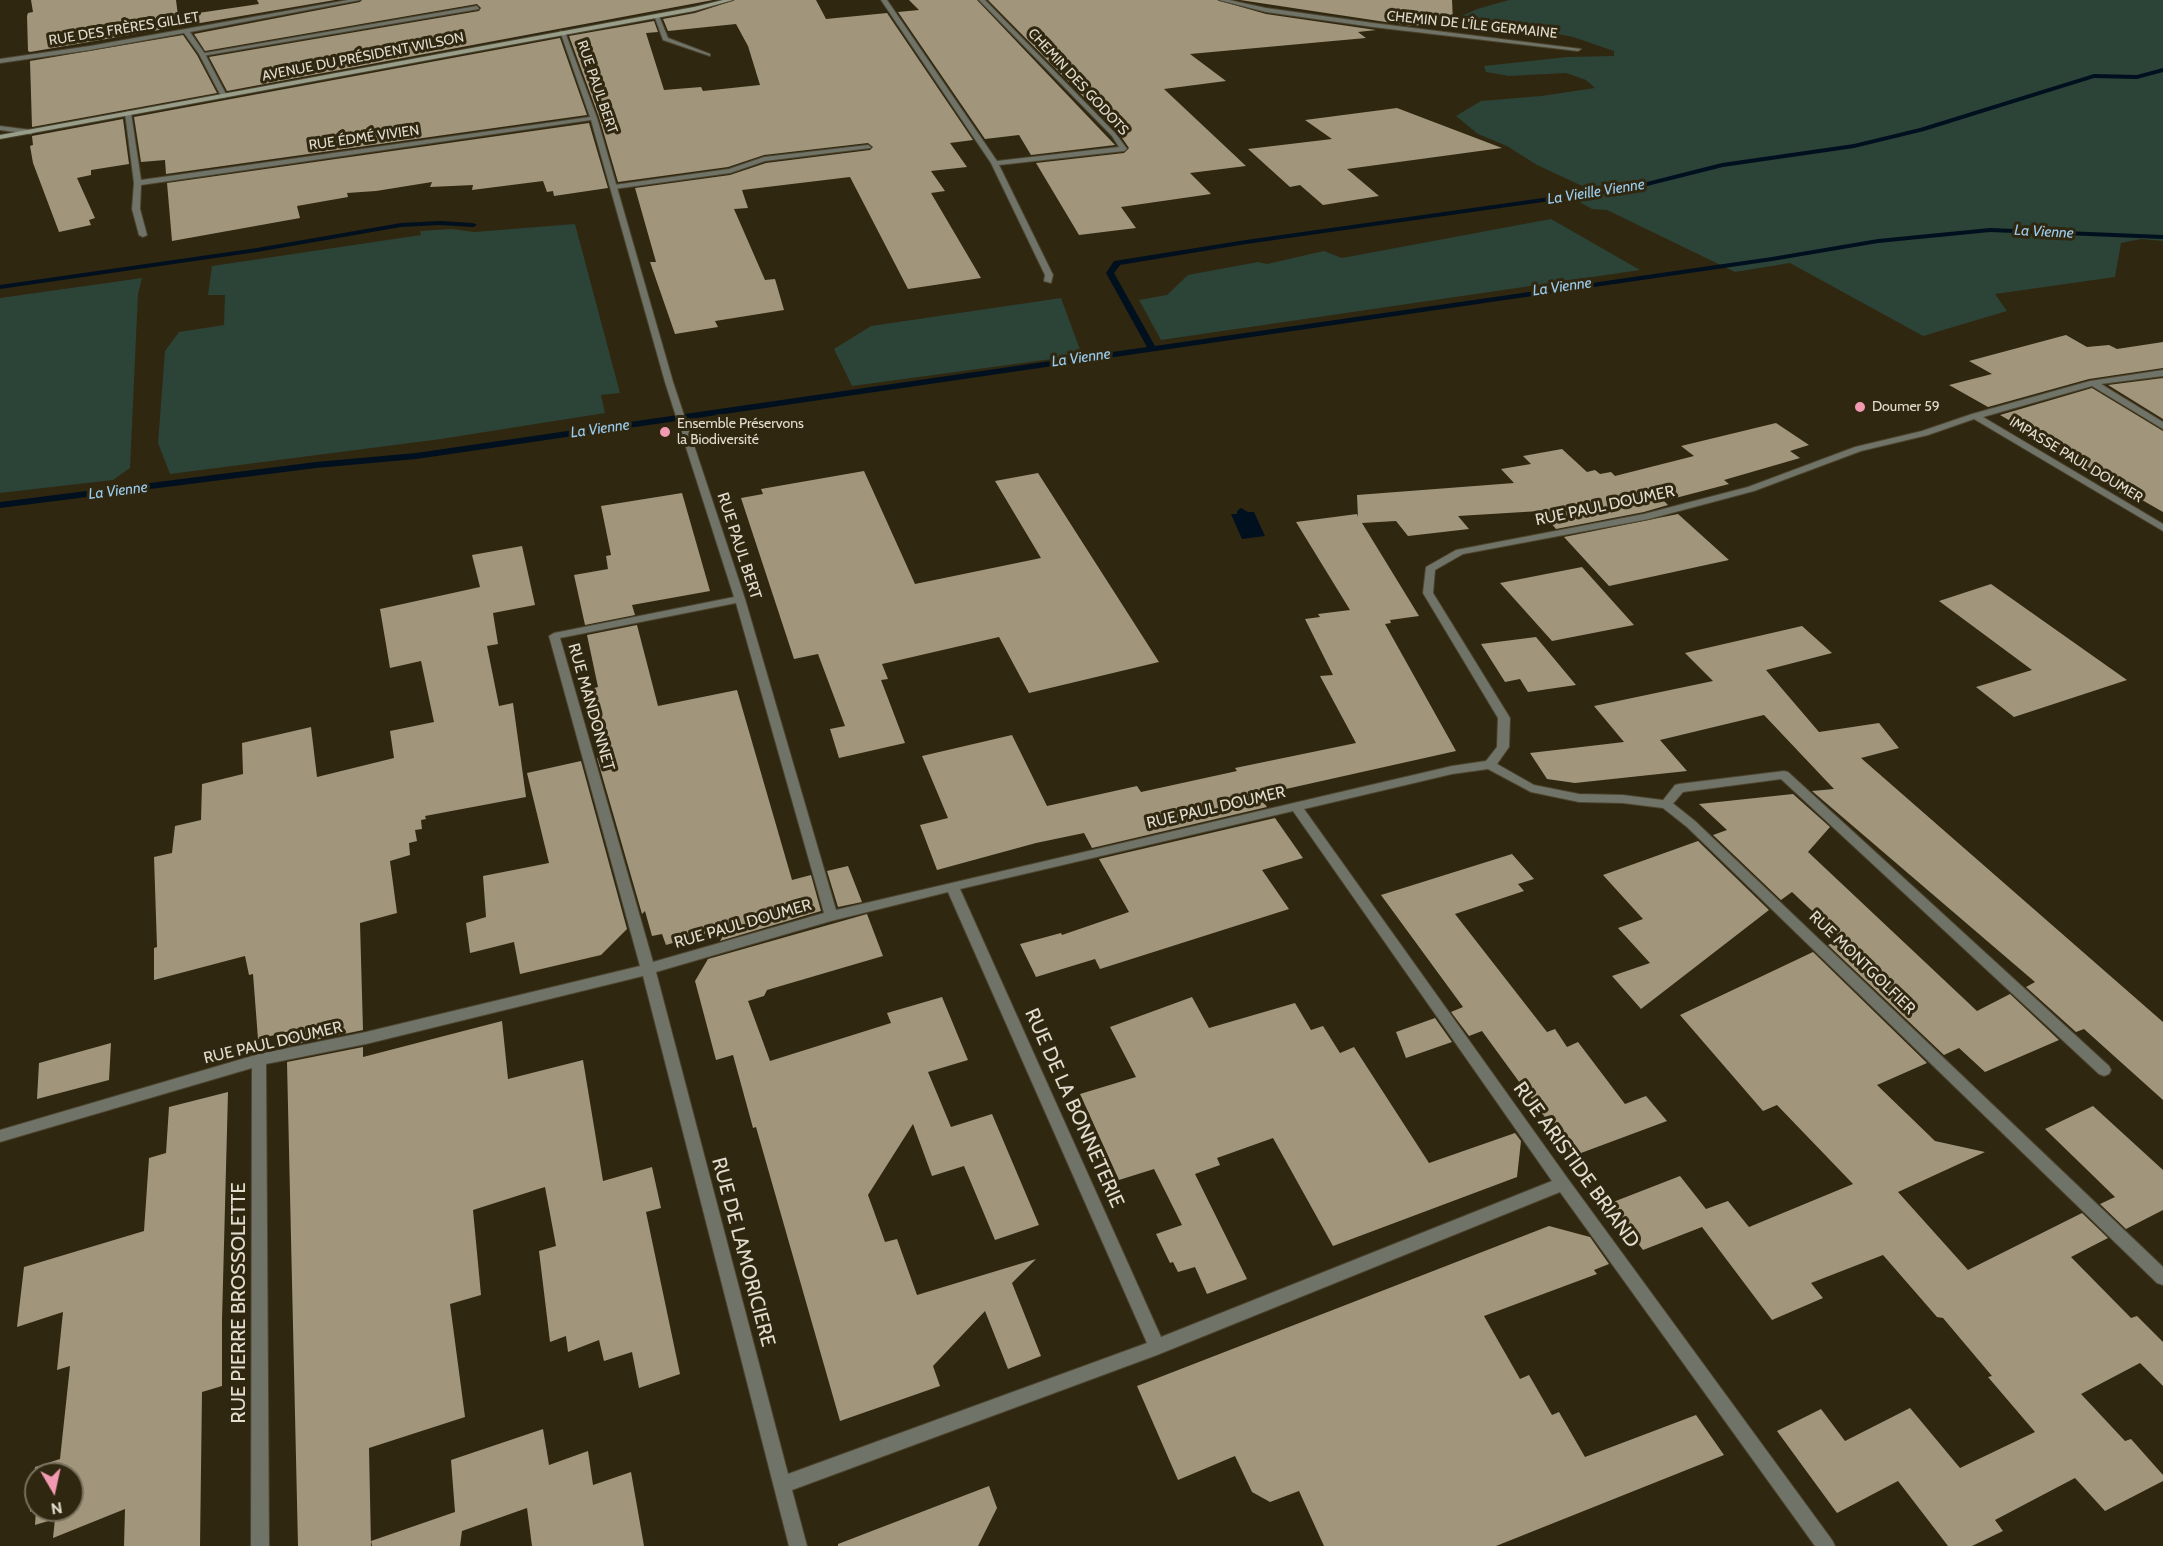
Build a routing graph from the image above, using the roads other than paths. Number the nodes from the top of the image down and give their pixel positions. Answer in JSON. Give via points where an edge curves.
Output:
{"nodes":[{"id":1,"x":357,"y":0,"type":"edge"},
{"id":2,"x":730,"y":0,"type":"edge"},
{"id":3,"x":884,"y":0,"type":"edge"},
{"id":4,"x":982,"y":0,"type":"edge"},
{"id":5,"x":1222,"y":0,"type":"edge"},
{"id":6,"x":477,"y":8,"type":"dead end"},
{"id":7,"x":656,"y":16,"type":"junction"},
{"id":8,"x":186,"y":31,"type":"junction"},
{"id":9,"x":562,"y":32,"type":"junction"},
{"id":10,"x":1578,"y":49,"type":"dead end"},
{"id":11,"x":202,"y":54,"type":"junction"},
{"id":12,"x":708,"y":55,"type":"dead end"},
{"id":13,"x":0,"y":61,"type":"edge"},
{"id":14,"x":224,"y":96,"type":"junction"},
{"id":15,"x":128,"y":113,"type":"junction"},
{"id":16,"x":594,"y":118,"type":"junction"},
{"id":17,"x":0,"y":126,"type":"edge"},
{"id":18,"x":31,"y":132,"type":"junction"},
{"id":19,"x":0,"y":138,"type":"edge"},
{"id":20,"x":868,"y":147,"type":"dead end"},
{"id":21,"x":995,"y":163,"type":"junction"},
{"id":22,"x":138,"y":183,"type":"junction"},
{"id":23,"x":614,"y":187,"type":"junction"},
{"id":24,"x":143,"y":235,"type":"dead end"},
{"id":25,"x":1048,"y":281,"type":"dead end"},
{"id":26,"x":2163,"y":372,"type":"edge"},
{"id":27,"x":2093,"y":383,"type":"junction"},
{"id":28,"x":1975,"y":416,"type":"junction"},
{"id":29,"x":2163,"y":426,"type":"edge"},
{"id":30,"x":2163,"y":528,"type":"edge"},
{"id":31,"x":740,"y":599,"type":"junction"},
{"id":32,"x":1490,"y":765,"type":"junction"},
{"id":33,"x":1666,"y":804,"type":"junction"},
{"id":34,"x":1296,"y":806,"type":"junction"},
{"id":35,"x":952,"y":886,"type":"junction"},
{"id":36,"x":831,"y":916,"type":"junction"},
{"id":37,"x":648,"y":969,"type":"junction"},
{"id":38,"x":259,"y":1060,"type":"junction"},
{"id":39,"x":2104,"y":1070,"type":"dead end"},
{"id":40,"x":0,"y":1136,"type":"edge"},
{"id":41,"x":1563,"y":1184,"type":"junction"},
{"id":42,"x":2163,"y":1278,"type":"edge"},
{"id":43,"x":1157,"y":1347,"type":"junction"},
{"id":44,"x":783,"y":1485,"type":"junction"},
{"id":45,"x":260,"y":1546,"type":"edge"},
{"id":46,"x":798,"y":1546,"type":"edge"},
{"id":47,"x":1826,"y":1546,"type":"edge"}],
"edges":[{"from":1,"to":8,"type":"street","name":"RUE DES FRÈRES GILLET"},
{"from":2,"to":7,"type":"street","name":"AVENUE DU PRÉSIDENT WILSON"},
{"from":3,"to":21,"type":"street"},
{"from":4,"to":21,"type":"street","name":"CHEMIN DES GODOTS","via":[[1124,149]]},
{"from":5,"to":10,"type":"street","name":"CHEMIN DE L'ÎLE GERMAINE","via":[[1373,26]]},
{"from":6,"to":11,"type":"street"},
{"from":7,"to":9,"type":"street","name":"AVENUE DU PRÉSIDENT WILSON"},
{"from":7,"to":12,"type":"street","via":[[665,39]]},
{"from":8,"to":11,"type":"street"},
{"from":8,"to":13,"type":"street","name":"RUE DES FRÈRES GILLET"},
{"from":9,"to":14,"type":"street","name":"AVENUE DU PRÉSIDENT WILSON"},
{"from":9,"to":16,"type":"street","name":"RUE PAUL BERT"},
{"from":11,"to":14,"type":"street"},
{"from":14,"to":15,"type":"street","name":"AVENUE DU PRÉSIDENT WILSON"},
{"from":15,"to":18,"type":"street","name":"AVENUE DU PRÉSIDENT WILSON"},
{"from":15,"to":22,"type":"street"},
{"from":16,"to":22,"type":"street","name":"RUE ÉDMÉ VIVIEN"},
{"from":16,"to":23,"type":"street","name":"RUE PAUL BERT"},
{"from":17,"to":18,"type":"street"},
{"from":18,"to":19,"type":"street","name":"AVENUE DU PRÉSIDENT WILSON"},
{"from":20,"to":23,"type":"street","via":[[764,159],[730,171]]},
{"from":21,"to":25,"type":"street","via":[[1049,275]]},
{"from":22,"to":24,"type":"street","via":[[136,209]]},
{"from":23,"to":31,"type":"street","name":"RUE PAUL BERT","via":[[680,417]]},
{"from":26,"to":27,"type":"street","name":"RUE PAUL DOUMER"},
{"from":27,"to":28,"type":"street","name":"RUE PAUL DOUMER"},
{"from":27,"to":29,"type":"street"},
{"from":28,"to":30,"type":"street","name":"IMPASSE PAUL DOUMER"},
{"from":28,"to":32,"type":"street","name":"RUE PAUL DOUMER","via":[[1858,449],[1751,489],[1645,517],[1460,552],[1430,569],[1428,593],[1504,718],[1503,747]]},
{"from":31,"to":36,"type":"street","name":"RUE PAUL BERT"},
{"from":31,"to":37,"type":"street","name":"RUE MANDONNET","via":[[554,636]]},
{"from":32,"to":33,"type":"street","via":[[1531,788],[1579,798]]},
{"from":32,"to":34,"type":"street","name":"RUE PAUL DOUMER"},
{"from":33,"to":39,"type":"street","via":[[1679,788],[1784,775]]},
{"from":33,"to":42,"type":"street","name":"RUE MONTGOLFIER","via":[[1700,832]]},
{"from":34,"to":35,"type":"street","name":"RUE PAUL DOUMER"},
{"from":34,"to":41,"type":"street","name":"RUE ARISTIDE BRIAND"},
{"from":35,"to":36,"type":"street","name":"RUE PAUL DOUMER"},
{"from":35,"to":43,"type":"street","name":"RUE DE LA BONNETERIE"},
{"from":36,"to":37,"type":"street","name":"RUE PAUL DOUMER"},
{"from":37,"to":38,"type":"street","name":"RUE PAUL DOUMER"},
{"from":37,"to":44,"type":"street","name":"RUE DE LAMORICIERE"},
{"from":38,"to":40,"type":"street","name":"RUE PAUL DOUMER"},
{"from":38,"to":45,"type":"street","name":"RUE PIERRE BROSSOLETTE"},
{"from":41,"to":43,"type":"street"},
{"from":41,"to":47,"type":"street","name":"RUE ARISTIDE BRIAND"},
{"from":43,"to":44,"type":"street"},
{"from":44,"to":46,"type":"street","name":"RUE DE LAMORICIERE"}]}
